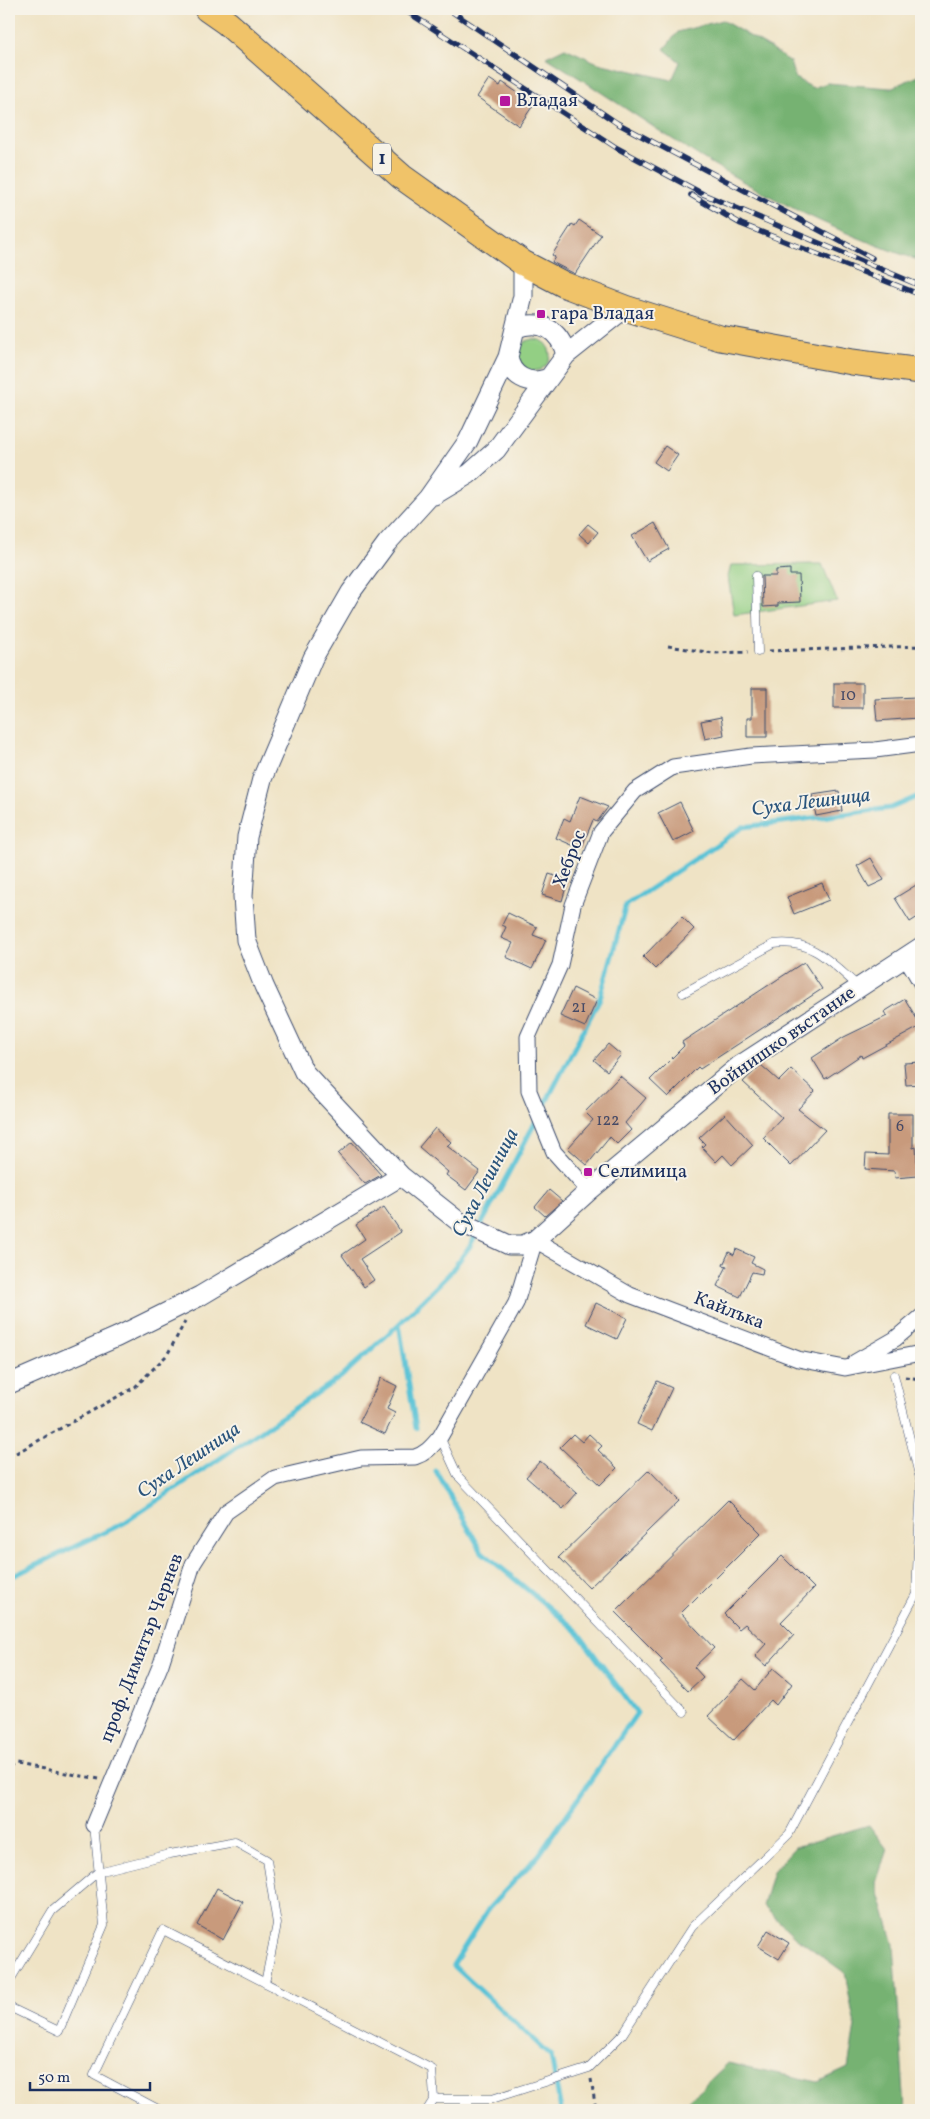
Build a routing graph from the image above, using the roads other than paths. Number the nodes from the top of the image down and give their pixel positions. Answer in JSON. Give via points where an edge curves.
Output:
{"nodes":[{"id":1,"x":207,"y":9,"type":"edge"},
{"id":2,"x":523,"y":263,"type":"junction"},
{"id":3,"x":625,"y":308,"type":"junction"},
{"id":4,"x":516,"y":328,"type":"junction"},
{"id":5,"x":566,"y":355,"type":"junction"},
{"id":6,"x":508,"y":357,"type":"junction"},
{"id":7,"x":921,"y":371,"type":"edge"},
{"id":8,"x":546,"y":379,"type":"junction"},
{"id":9,"x":428,"y":498,"type":"junction"},
{"id":10,"x":756,"y":576,"type":"dead end"},
{"id":11,"x":758,"y":652,"type":"road end"},
{"id":12,"x":921,"y":744,"type":"edge"},
{"id":13,"x":914,"y":952,"type":"edge"},
{"id":14,"x":921,"y":983,"type":"edge"},
{"id":15,"x":859,"y":988,"type":"junction"},
{"id":16,"x":683,"y":993,"type":"dead end"},
{"id":17,"x":401,"y":1176,"type":"junction"},
{"id":18,"x":589,"y":1191,"type":"junction"},
{"id":19,"x":535,"y":1240,"type":"junction"},
{"id":20,"x":921,"y":1317,"type":"edge"},
{"id":21,"x":921,"y":1353,"type":"edge"},
{"id":22,"x":845,"y":1368,"type":"junction"},
{"id":23,"x":894,"y":1375,"type":"dead end"},
{"id":24,"x":9,"y":1384,"type":"edge"},
{"id":25,"x":440,"y":1437,"type":"junction"},
{"id":26,"x":684,"y":1712,"type":"dead end"},
{"id":27,"x":94,"y":1825,"type":"joint"},
{"id":28,"x":98,"y":1872,"type":"junction"},
{"id":29,"x":9,"y":1982,"type":"edge"},
{"id":30,"x":266,"y":1983,"type":"junction"},
{"id":31,"x":9,"y":2007,"type":"edge"},
{"id":32,"x":434,"y":2100,"type":"junction"},
{"id":33,"x":160,"y":2110,"type":"edge"},
{"id":34,"x":427,"y":2110,"type":"edge"}],
"edges":[{"from":1,"to":2,"type":"highway","number":"1","via":[[227,23],[402,178]]},
{"from":2,"to":3,"type":"highway","number":"1","via":[[565,285]]},
{"from":2,"to":4,"type":"street","via":[[523,296]]},
{"from":3,"to":5,"type":"street"},
{"from":3,"to":7,"type":"highway","number":"1","via":[[720,338]]},
{"from":4,"to":5,"type":"street","via":[[537,324],[548,328],[564,344]]},
{"from":4,"to":6,"type":"street"},
{"from":5,"to":8,"type":"street"},
{"from":6,"to":8,"type":"street","via":[[513,371],[521,378],[530,381]]},
{"from":6,"to":9,"type":"street","via":[[468,441]]},
{"from":8,"to":9,"type":"street","via":[[496,450],[469,474]]},
{"from":9,"to":17,"type":"street","via":[[387,543],[351,592],[313,658],[262,779],[247,837],[243,896],[246,940],[304,1072]]},
{"from":10,"to":11,"type":"lane"},
{"from":12,"to":18,"type":"street","name":"Хеброс","via":[[875,750],[751,756],[673,767],[635,791],[601,832],[574,905],[560,965],[528,1037],[529,1090],[554,1152]]},
{"from":13,"to":14,"type":"street"},
{"from":13,"to":15,"type":"street","name":"Войнишко въстание"},
{"from":15,"to":16,"type":"lane","via":[[817,950],[789,942],[774,944]]},
{"from":15,"to":18,"type":"street","name":"Войнишко въстание","via":[[738,1066]]},
{"from":17,"to":19,"type":"street","via":[[468,1227],[509,1245],[523,1245]]},
{"from":17,"to":24,"type":"street","via":[[200,1296],[117,1337]]},
{"from":18,"to":19,"type":"street","name":"Войнишко въстание"},
{"from":19,"to":22,"type":"street","name":"Кайлъка","via":[[630,1295],[798,1359]]},
{"from":19,"to":25,"type":"street","via":[[516,1303]]},
{"from":20,"to":22,"type":"street","via":[[895,1338]]},
{"from":21,"to":22,"type":"street","name":"Кайлъка"},
{"from":23,"to":32,"type":"lane","via":[[921,1483],[916,1594],[789,1834],[692,1927],[622,2035],[589,2068],[492,2100]]},
{"from":25,"to":26,"type":"lane","via":[[458,1476]]},
{"from":25,"to":27,"type":"street","name":"проф. Димитър Чернев","via":[[424,1454],[415,1457],[361,1458],[276,1478],[226,1512],[193,1564],[162,1664]]},
{"from":27,"to":28,"type":"lane"},
{"from":28,"to":29,"type":"lane","via":[[52,1910]]},
{"from":28,"to":30,"type":"lane","via":[[235,1842],[267,1860],[277,1924]]},
{"from":28,"to":31,"type":"lane","via":[[104,1925],[59,2031]]},
{"from":30,"to":32,"type":"lane","via":[[432,2069]]},
{"from":30,"to":33,"type":"lane","via":[[163,1930],[94,2076]]},
{"from":32,"to":34,"type":"lane"}]}
